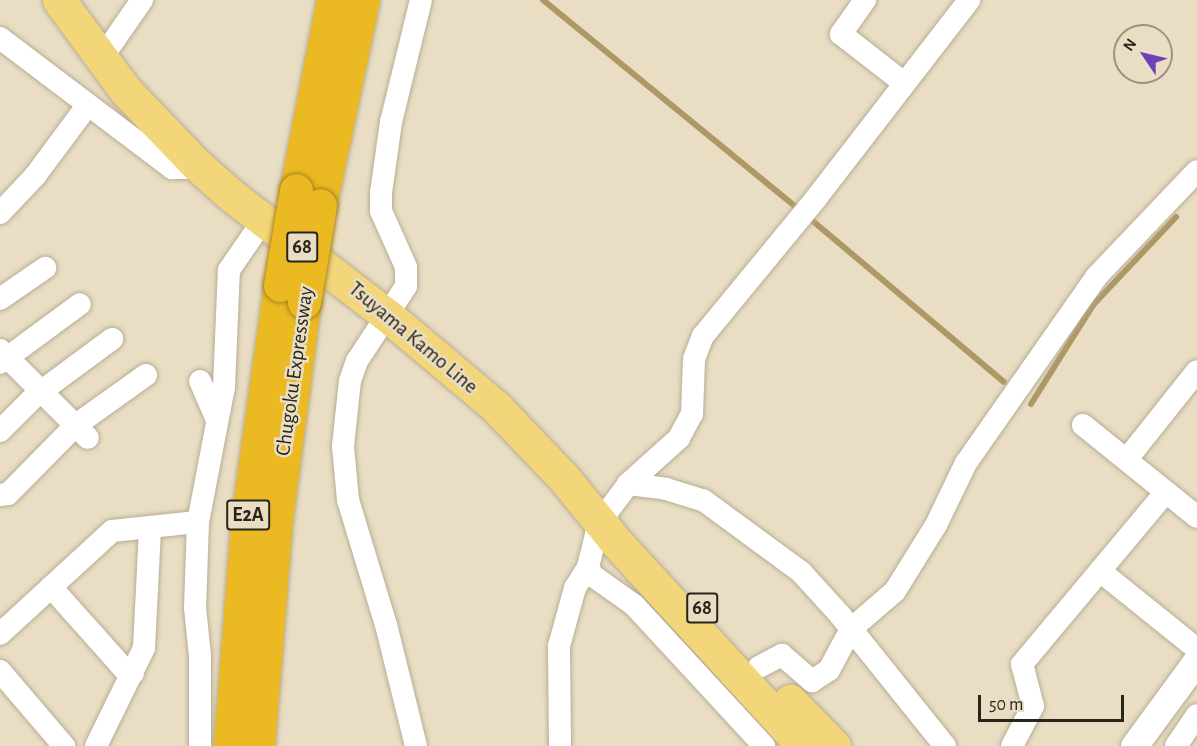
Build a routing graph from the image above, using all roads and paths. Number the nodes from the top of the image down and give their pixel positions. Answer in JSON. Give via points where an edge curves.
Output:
{"nodes":[{"id":1,"x":59,"y":0,"type":"edge"},
{"id":2,"x":142,"y":0,"type":"edge"},
{"id":3,"x":333,"y":0,"type":"edge"},
{"id":4,"x":363,"y":0,"type":"edge"},
{"id":5,"x":421,"y":0,"type":"edge"},
{"id":6,"x":866,"y":0,"type":"edge"},
{"id":7,"x":969,"y":0,"type":"edge"},
{"id":8,"x":0,"y":38,"type":"edge"},
{"id":9,"x":101,"y":59,"type":"junction"},
{"id":10,"x":904,"y":84,"type":"junction"},
{"id":11,"x":87,"y":106,"type":"junction"},
{"id":12,"x":196,"y":164,"type":"junction"},
{"id":13,"x":1197,"y":171,"type":"edge"},
{"id":14,"x":308,"y":198,"type":"junction"},
{"id":15,"x":0,"y":213,"type":"edge"},
{"id":16,"x":264,"y":219,"type":"junction"},
{"id":17,"x":45,"y":268,"type":"dead end"},
{"id":18,"x":292,"y":293,"type":"junction"},
{"id":19,"x":0,"y":299,"type":"edge"},
{"id":20,"x":80,"y":304,"type":"dead end"},
{"id":21,"x":388,"y":316,"type":"junction"},
{"id":22,"x":112,"y":339,"type":"dead end"},
{"id":23,"x":2,"y":357,"type":"edge"},
{"id":24,"x":1197,"y":371,"type":"edge"},
{"id":25,"x":146,"y":375,"type":"dead end"},
{"id":26,"x":200,"y":381,"type":"dead end"},
{"id":27,"x":41,"y":390,"type":"junction"},
{"id":28,"x":216,"y":418,"type":"junction"},
{"id":29,"x":1083,"y":425,"type":"dead end"},
{"id":30,"x":0,"y":431,"type":"edge"},
{"id":31,"x":82,"y":431,"type":"junction"},
{"id":32,"x":1127,"y":459,"type":"junction"},
{"id":33,"x":628,"y":484,"type":"junction"},
{"id":34,"x":1165,"y":493,"type":"junction"},
{"id":35,"x":0,"y":495,"type":"edge"},
{"id":36,"x":604,"y":517,"type":"junction"},
{"id":37,"x":1197,"y":517,"type":"edge"},
{"id":38,"x":198,"y":522,"type":"junction"},
{"id":39,"x":150,"y":528,"type":"junction"},
{"id":40,"x":588,"y":567,"type":"junction"},
{"id":41,"x":1100,"y":572,"type":"junction"},
{"id":42,"x":51,"y":587,"type":"junction"},
{"id":43,"x":851,"y":629,"type":"junction"},
{"id":44,"x":0,"y":634,"type":"edge"},
{"id":45,"x":1197,"y":649,"type":"edge"},
{"id":46,"x":1197,"y":660,"type":"edge"},
{"id":47,"x":759,"y":667,"type":"junction"},
{"id":48,"x":0,"y":671,"type":"edge"},
{"id":49,"x":133,"y":673,"type":"junction"},
{"id":50,"x":1197,"y":715,"type":"edge"},
{"id":51,"x":1135,"y":745,"type":"edge"},
{"id":52,"x":64,"y":746,"type":"edge"},
{"id":53,"x":96,"y":746,"type":"edge"},
{"id":54,"x":200,"y":746,"type":"edge"},
{"id":55,"x":230,"y":746,"type":"edge"},
{"id":56,"x":258,"y":746,"type":"edge"},
{"id":57,"x":416,"y":746,"type":"edge"},
{"id":58,"x":560,"y":746,"type":"edge"},
{"id":59,"x":764,"y":746,"type":"edge"},
{"id":60,"x":803,"y":746,"type":"edge"},
{"id":61,"x":834,"y":746,"type":"edge"},
{"id":62,"x":945,"y":746,"type":"edge"},
{"id":63,"x":1012,"y":746,"type":"edge"},
{"id":64,"x":1176,"y":746,"type":"edge"}],
"edges":[{"from":1,"to":9,"type":"main road","name":"Tsuyama Kamo Line","number":"68"},
{"from":2,"to":9,"type":"street"},
{"from":3,"to":14,"type":"highway","name":"Chugoku Expressway","number":"E2A"},
{"from":4,"to":14,"type":"highway","name":"Chugoku Expressway","number":"E2A"},
{"from":5,"to":21,"type":"street","via":[[391,122],[381,193],[381,211],[406,267],[406,285]]},
{"from":6,"to":10,"type":"street","via":[[841,34]]},
{"from":7,"to":10,"type":"street"},
{"from":8,"to":11,"type":"street"},
{"from":9,"to":12,"type":"main road","name":"Tsuyama Kamo Line","number":"68","via":[[157,126]]},
{"from":10,"to":33,"type":"street","via":[[703,336],[694,359],[692,414],[678,438]]},
{"from":11,"to":12,"type":"street","via":[[172,168]]},
{"from":11,"to":15,"type":"street","via":[[35,176]]},
{"from":12,"to":16,"type":"main road","name":"Tsuyama Kamo Line","number":"68"},
{"from":13,"to":43,"type":"street","via":[[1096,277],[966,463],[936,525],[895,591]]},
{"from":14,"to":18,"type":"highway","name":"Chugoku Expressway","number":"E2A","bridge":true},
{"from":16,"to":21,"type":"main road","name":"Tsuyama Kamo Line","number":"68"},
{"from":16,"to":28,"type":"street","via":[[229,270],[224,387]]},
{"from":17,"to":19,"type":"street"},
{"from":18,"to":55,"type":"highway","name":"Chugoku Expressway","number":"E2A","via":[[248,514]]},
{"from":18,"to":56,"type":"highway","name":"Chugoku Expressway","number":"E2A"},
{"from":20,"to":23,"type":"street"},
{"from":21,"to":36,"type":"main road","name":"Tsuyama Kamo Line","number":"68","via":[[496,407]]},
{"from":21,"to":57,"type":"street","via":[[357,361],[350,381],[343,472]]},
{"from":22,"to":27,"type":"street"},
{"from":23,"to":27,"type":"street"},
{"from":24,"to":32,"type":"street"},
{"from":25,"to":31,"type":"street"},
{"from":26,"to":28,"type":"street"},
{"from":27,"to":30,"type":"street"},
{"from":27,"to":31,"type":"street"},
{"from":28,"to":38,"type":"street"},
{"from":29,"to":32,"type":"street"},
{"from":31,"to":35,"type":"street","via":[[8,494]]},
{"from":32,"to":34,"type":"street"},
{"from":33,"to":36,"type":"street"},
{"from":33,"to":43,"type":"street","via":[[666,489],[703,500],[801,572]]},
{"from":34,"to":37,"type":"street"},
{"from":34,"to":41,"type":"street"},
{"from":36,"to":40,"type":"street"},
{"from":36,"to":47,"type":"main road","name":"Tsuyama Kamo Line","number":"68"},
{"from":36,"to":60,"type":"main road","name":"Tsuyama Kamo Line","number":"68"},
{"from":38,"to":39,"type":"street"},
{"from":38,"to":54,"type":"street","via":[[195,608],[200,656]]},
{"from":39,"to":42,"type":"street","via":[[112,531]]},
{"from":39,"to":49,"type":"street","via":[[144,648]]},
{"from":40,"to":58,"type":"street","via":[[575,588],[559,646]]},
{"from":40,"to":59,"type":"street","via":[[593,576],[634,605]]},
{"from":41,"to":45,"type":"street"},
{"from":41,"to":63,"type":"street","via":[[1022,664],[1033,706]]},
{"from":42,"to":44,"type":"street"},
{"from":42,"to":49,"type":"street","via":[[124,669]]},
{"from":43,"to":47,"type":"street","via":[[829,670],[812,681],[782,655]]},
{"from":43,"to":62,"type":"street"},
{"from":46,"to":51,"type":"street"},
{"from":47,"to":61,"type":"main road","name":"Tsuyama Kamo Line","number":"68"},
{"from":48,"to":52,"type":"street"},
{"from":49,"to":53,"type":"street"},
{"from":50,"to":64,"type":"street"}]}
